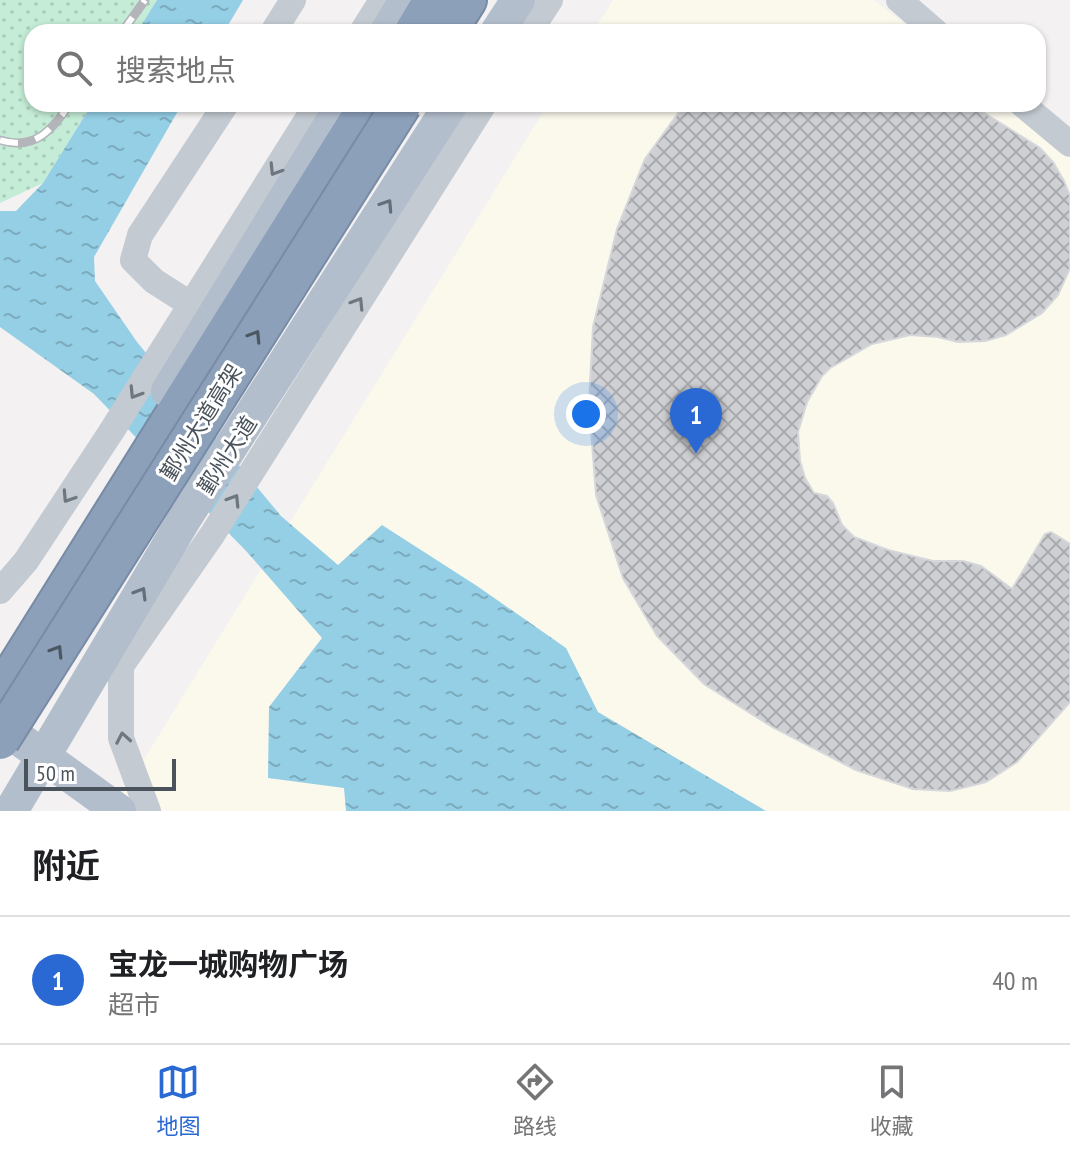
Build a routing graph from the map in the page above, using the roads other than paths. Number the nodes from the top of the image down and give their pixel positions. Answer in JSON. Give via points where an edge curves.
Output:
{"nodes":[{"id":1,"x":293,"y":0,"type":"edge"},
{"id":2,"x":382,"y":0,"type":"edge"},
{"id":3,"x":406,"y":0,"type":"edge"},
{"id":4,"x":433,"y":0,"type":"edge"},
{"id":5,"x":467,"y":0,"type":"edge"},
{"id":6,"x":518,"y":0,"type":"edge"},
{"id":7,"x":550,"y":0,"type":"edge"},
{"id":8,"x":899,"y":0,"type":"edge"},
{"id":9,"x":278,"y":24,"type":"edge"},
{"id":10,"x":367,"y":24,"type":"edge"},
{"id":11,"x":392,"y":24,"type":"edge"},
{"id":12,"x":419,"y":24,"type":"edge"},
{"id":13,"x":452,"y":24,"type":"edge"},
{"id":14,"x":502,"y":24,"type":"edge"},
{"id":15,"x":534,"y":24,"type":"edge"},
{"id":16,"x":927,"y":24,"type":"edge"},
{"id":17,"x":221,"y":112,"type":"edge"},
{"id":18,"x":312,"y":112,"type":"edge"},
{"id":19,"x":338,"y":112,"type":"edge"},
{"id":20,"x":364,"y":112,"type":"edge"},
{"id":21,"x":397,"y":112,"type":"edge"},
{"id":22,"x":446,"y":112,"type":"edge"},
{"id":23,"x":479,"y":112,"type":"edge"},
{"id":24,"x":1032,"y":112,"type":"edge"},
{"id":25,"x":1070,"y":144,"type":"edge"},
{"id":26,"x":190,"y":304,"type":"junction"},
{"id":27,"x":172,"y":359,"type":"junction"},
{"id":28,"x":248,"y":450,"type":"junction"},
{"id":29,"x":198,"y":527,"type":"junction"},
{"id":30,"x":0,"y":591,"type":"edge"},
{"id":31,"x":0,"y":668,"type":"edge"},
{"id":32,"x":0,"y":694,"type":"edge"},
{"id":33,"x":0,"y":725,"type":"edge"},
{"id":34,"x":0,"y":740,"type":"edge"},
{"id":35,"x":44,"y":755,"type":"junction"},
{"id":36,"x":13,"y":806,"type":"edge"},
{"id":37,"x":119,"y":811,"type":"edge"},
{"id":38,"x":148,"y":811,"type":"edge"}],
"edges":[{"from":1,"to":9,"type":"street"},
{"from":2,"to":10,"type":"street"},
{"from":3,"to":11,"type":"main road"},
{"from":4,"to":12,"type":"highway"},
{"from":5,"to":13,"type":"highway"},
{"from":6,"to":14,"type":"main road"},
{"from":7,"to":15,"type":"street"},
{"from":8,"to":16,"type":"street"},
{"from":17,"to":26,"type":"street","via":[[140,235],[133,260]]},
{"from":18,"to":26,"type":"street","one_way":true},
{"from":19,"to":27,"type":"main road"},
{"from":20,"to":32,"type":"highway","name":"鄞州大道高架"},
{"from":34,"to":21,"type":"highway","name":"鄞州大道高架","one_way":true,"bridge":true},
{"from":28,"to":22,"type":"main road","name":"鄞州大道","one_way":true},
{"from":28,"to":23,"type":"street","one_way":true},
{"from":24,"to":25,"type":"street"},
{"from":26,"to":27,"type":"street"},
{"from":27,"to":30,"type":"street","one_way":true,"via":[[111,432],[26,561]]},
{"from":27,"to":31,"type":"main road","via":[[123,467]]},
{"from":29,"to":28,"type":"main road","name":"鄞州大道","one_way":true},
{"from":35,"to":29,"type":"main road","name":"鄞州大道","one_way":true},
{"from":38,"to":29,"type":"street","one_way":true,"via":[[121,738],[121,666]]},
{"from":33,"to":35,"type":"main road"},
{"from":35,"to":36,"type":"main road","name":"鄞州大道"},
{"from":35,"to":37,"type":"main road"}]}
